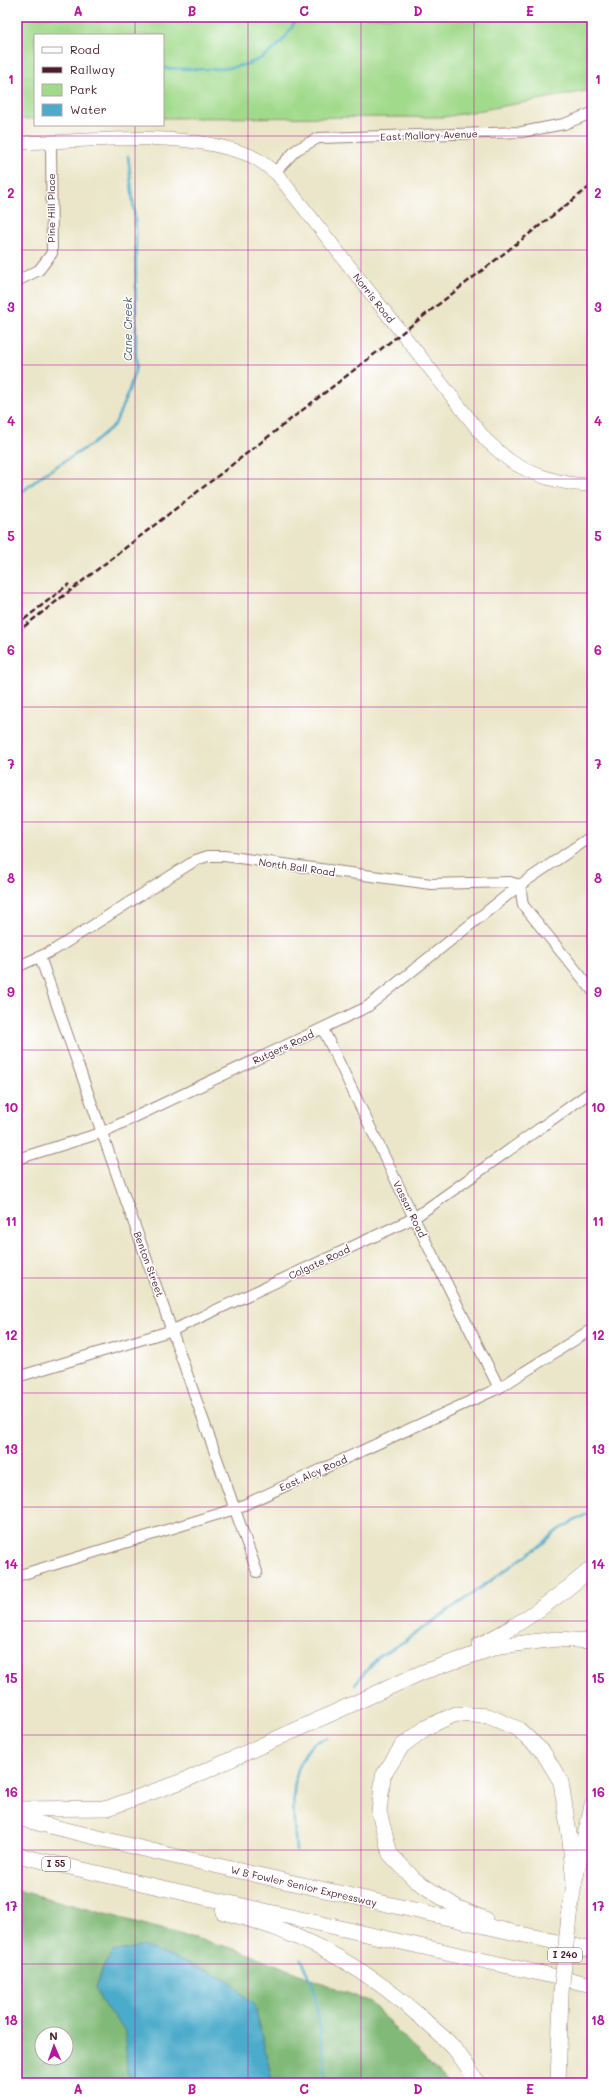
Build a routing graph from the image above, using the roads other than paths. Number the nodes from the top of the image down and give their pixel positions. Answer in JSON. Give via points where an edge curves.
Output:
{"nodes":[{"id":1,"x":592,"y":113,"type":"edge"},
{"id":2,"x":51,"y":142,"type":"junction"},
{"id":3,"x":17,"y":143,"type":"edge"},
{"id":4,"x":275,"y":172,"type":"junction"},
{"id":5,"x":17,"y":281,"type":"edge"},
{"id":6,"x":592,"y":485,"type":"edge"},
{"id":7,"x":592,"y":836,"type":"edge"},
{"id":8,"x":520,"y":885,"type":"junction"},
{"id":9,"x":40,"y":957,"type":"junction"},
{"id":10,"x":17,"y":967,"type":"edge"},
{"id":11,"x":592,"y":990,"type":"edge"},
{"id":12,"x":323,"y":1029,"type":"junction"},
{"id":13,"x":592,"y":1091,"type":"edge"},
{"id":14,"x":101,"y":1133,"type":"junction"},
{"id":15,"x":17,"y":1159,"type":"edge"},
{"id":16,"x":414,"y":1218,"type":"junction"},
{"id":17,"x":592,"y":1329,"type":"edge"},
{"id":18,"x":173,"y":1330,"type":"junction"},
{"id":19,"x":17,"y":1377,"type":"edge"},
{"id":20,"x":499,"y":1388,"type":"junction"},
{"id":21,"x":235,"y":1509,"type":"junction"},
{"id":22,"x":592,"y":1568,"type":"edge"},
{"id":23,"x":257,"y":1572,"type":"dead end"},
{"id":24,"x":17,"y":1576,"type":"edge"},
{"id":25,"x":592,"y":1641,"type":"edge"},
{"id":26,"x":423,"y":1672,"type":"junction"},
{"id":27,"x":592,"y":1805,"type":"edge"},
{"id":28,"x":17,"y":1809,"type":"edge"},
{"id":29,"x":17,"y":1818,"type":"edge"},
{"id":30,"x":17,"y":1855,"type":"edge"},
{"id":31,"x":94,"y":1872,"type":"junction"},
{"id":32,"x":574,"y":1885,"type":"junction"},
{"id":33,"x":523,"y":1935,"type":"junction"},
{"id":34,"x":592,"y":1950,"type":"edge"},
{"id":35,"x":592,"y":1985,"type":"edge"},
{"id":36,"x":560,"y":2026,"type":"junction"},
{"id":37,"x":478,"y":2083,"type":"edge"},
{"id":38,"x":558,"y":2083,"type":"edge"},
{"id":39,"x":569,"y":2083,"type":"edge"}],
"edges":[{"from":1,"to":4,"type":"street","name":"East Mallory Avenue","via":[[564,124],[522,132],[318,138],[296,150]]},
{"from":2,"to":3,"type":"main road"},
{"from":2,"to":4,"type":"main road","name":"Norris Road","via":[[142,138],[202,144],[247,154]]},
{"from":2,"to":5,"type":"street","name":"Pine Hill Place","via":[[52,252],[39,270]]},
{"from":4,"to":6,"type":"main road","name":"Norris Road","via":[[486,440],[510,460],[546,478]]},
{"from":7,"to":8,"type":"street"},
{"from":8,"to":9,"type":"street","name":"North Ball Road","via":[[510,882],[430,884],[224,856],[208,856],[171,873]]},
{"from":8,"to":11,"type":"street","via":[[523,905]]},
{"from":8,"to":12,"type":"street","name":"Rutgers Road","via":[[367,1006]]},
{"from":9,"to":10,"type":"street","name":"North Ball Road"},
{"from":9,"to":14,"type":"street","name":"Benton Street"},
{"from":12,"to":14,"type":"street","name":"Rutgers Road"},
{"from":12,"to":16,"type":"street","name":"Vassar Road"},
{"from":13,"to":16,"type":"street","name":"Colgate Road"},
{"from":14,"to":15,"type":"street","name":"Rutgers Road"},
{"from":14,"to":18,"type":"street","name":"Benton Street"},
{"from":16,"to":18,"type":"street","name":"Colgate Road"},
{"from":16,"to":20,"type":"street","name":"Vassar Road"},
{"from":17,"to":20,"type":"street","name":"East Alcy Road"},
{"from":18,"to":19,"type":"street","name":"Colgate Road"},
{"from":18,"to":21,"type":"street","name":"Benton Street"},
{"from":20,"to":21,"type":"street","name":"East Alcy Road"},
{"from":21,"to":23,"type":"street","name":"Benton Street"},
{"from":21,"to":24,"type":"street","name":"East Alcy Road"},
{"from":22,"to":26,"type":"highway","via":[[550,1603],[496,1637]]},
{"from":25,"to":26,"type":"highway","via":[[556,1639],[500,1646]]},
{"from":26,"to":28,"type":"highway","via":[[188,1779],[108,1808]]},
{"from":27,"to":32,"type":"highway","number":"I 240"},
{"from":29,"to":33,"type":"highway","name":"W B Fowler Senior Expressway"},
{"from":30,"to":31,"type":"highway","number":"I 55"},
{"from":31,"to":35,"type":"highway"},
{"from":31,"to":37,"type":"highway","via":[[167,1899],[252,1919],[286,1930],[347,1962],[400,1998],[428,2023],[453,2047]]},
{"from":32,"to":33,"type":"highway","via":[[570,1840],[560,1782],[543,1752],[518,1729],[488,1716],[456,1714],[427,1727],[402,1746],[383,1776],[379,1812],[390,1854],[416,1880],[458,1908]]},
{"from":32,"to":36,"type":"highway","number":"I 240","bridge":true,"via":[[568,1916]]},
{"from":33,"to":34,"type":"highway","name":"W B Fowler Senior Expressway"},
{"from":36,"to":38,"type":"highway"},
{"from":36,"to":39,"type":"highway"}]}
